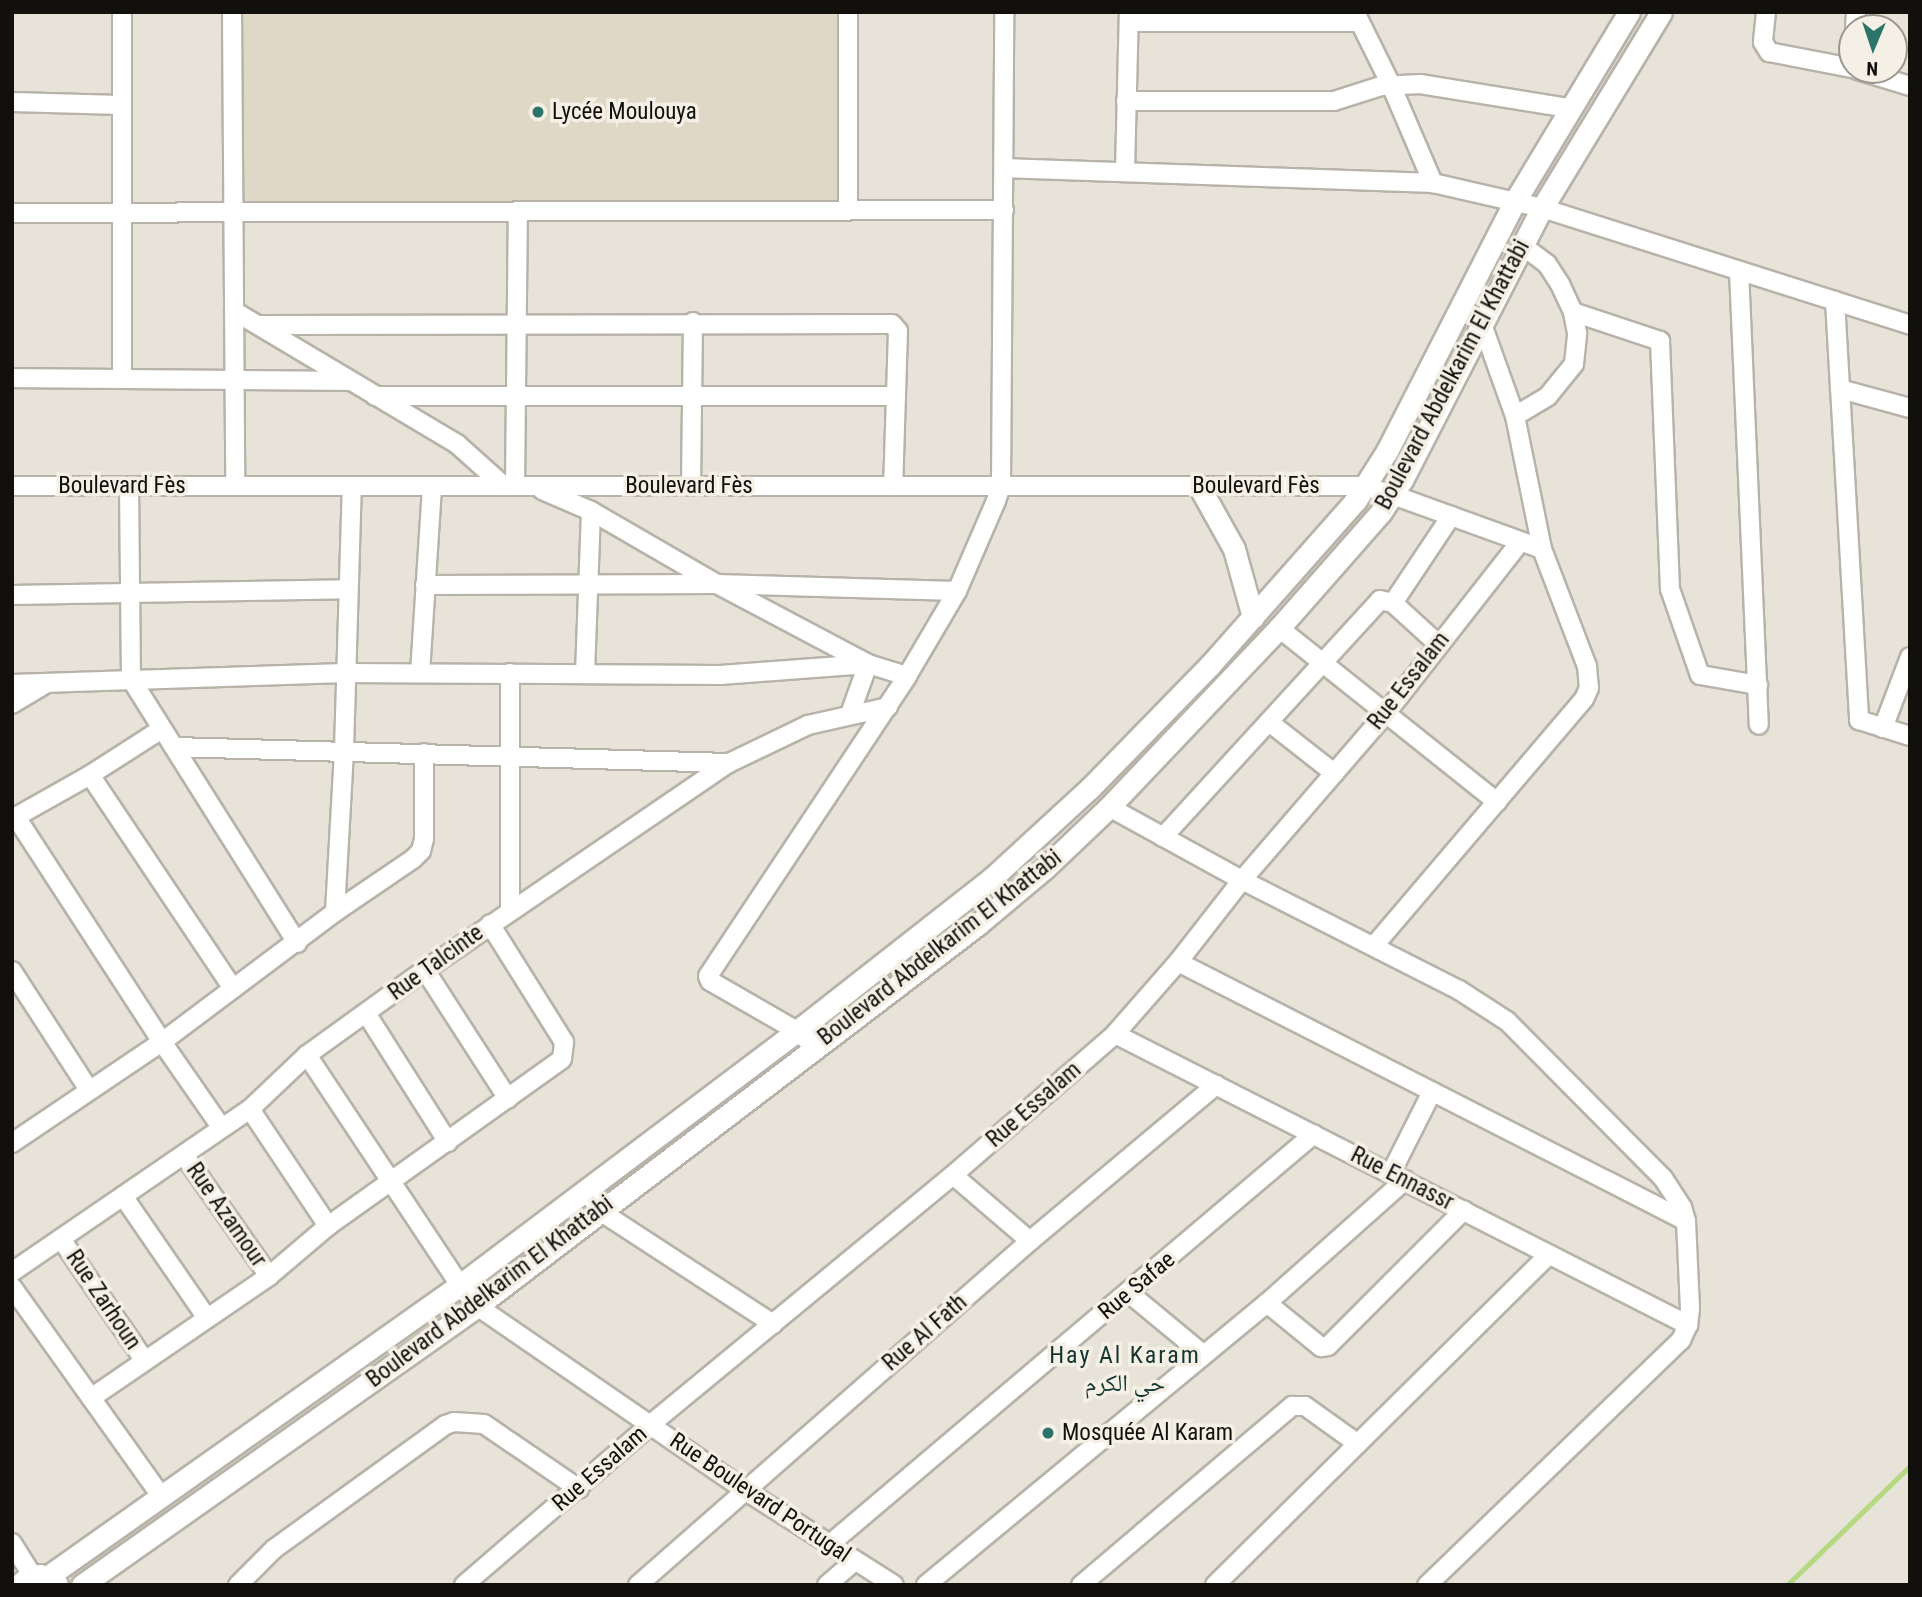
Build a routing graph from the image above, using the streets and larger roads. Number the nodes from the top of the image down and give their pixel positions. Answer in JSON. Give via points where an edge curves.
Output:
{"nodes":[{"id":1,"x":122,"y":12,"type":"edge"},
{"id":2,"x":232,"y":12,"type":"edge"},
{"id":3,"x":848,"y":12,"type":"edge"},
{"id":4,"x":1004,"y":12,"type":"edge"},
{"id":5,"x":1629,"y":12,"type":"edge"},
{"id":6,"x":1661,"y":12,"type":"edge"},
{"id":7,"x":1766,"y":12,"type":"edge"},
{"id":8,"x":1129,"y":17,"type":"edge"},
{"id":9,"x":1207,"y":17,"type":"edge"},
{"id":10,"x":1357,"y":17,"type":"edge"},
{"id":11,"x":1838,"y":63,"type":"edge"},
{"id":12,"x":1391,"y":85,"type":"junction"},
{"id":13,"x":1126,"y":101,"type":"junction"},
{"id":14,"x":12,"y":102,"type":"edge"},
{"id":15,"x":121,"y":105,"type":"junction"},
{"id":16,"x":1569,"y":108,"type":"junction"},
{"id":17,"x":1004,"y":168,"type":"junction"},
{"id":18,"x":1125,"y":171,"type":"junction"},
{"id":19,"x":1433,"y":183,"type":"junction"},
{"id":20,"x":1515,"y":201,"type":"junction"},
{"id":21,"x":1542,"y":208,"type":"junction"},
{"id":22,"x":848,"y":209,"type":"junction"},
{"id":23,"x":1004,"y":210,"type":"junction"},
{"id":24,"x":518,"y":212,"type":"junction"},
{"id":25,"x":12,"y":213,"type":"edge"},
{"id":26,"x":122,"y":213,"type":"junction"},
{"id":27,"x":235,"y":213,"type":"junction"},
{"id":28,"x":1522,"y":245,"type":"junction"},
{"id":29,"x":1739,"y":271,"type":"junction"},
{"id":30,"x":1835,"y":301,"type":"junction"},
{"id":31,"x":234,"y":311,"type":"junction"},
{"id":32,"x":1573,"y":312,"type":"junction"},
{"id":33,"x":517,"y":322,"type":"junction"},
{"id":34,"x":693,"y":322,"type":"junction"},
{"id":35,"x":1482,"y":324,"type":"junction"},
{"id":36,"x":261,"y":325,"type":"junction"},
{"id":37,"x":1910,"y":325,"type":"edge"},
{"id":38,"x":12,"y":378,"type":"edge"},
{"id":39,"x":122,"y":378,"type":"junction"},
{"id":40,"x":233,"y":379,"type":"junction"},
{"id":41,"x":349,"y":381,"type":"junction"},
{"id":42,"x":1840,"y":389,"type":"junction"},
{"id":43,"x":516,"y":395,"type":"junction"},
{"id":44,"x":375,"y":396,"type":"junction"},
{"id":45,"x":897,"y":396,"type":"junction"},
{"id":46,"x":692,"y":397,"type":"junction"},
{"id":47,"x":1910,"y":408,"type":"edge"},
{"id":48,"x":1515,"y":416,"type":"junction"},
{"id":49,"x":12,"y":486,"type":"edge"},
{"id":50,"x":129,"y":486,"type":"junction"},
{"id":51,"x":235,"y":486,"type":"junction"},
{"id":52,"x":352,"y":486,"type":"junction"},
{"id":53,"x":432,"y":486,"type":"junction"},
{"id":54,"x":517,"y":486,"type":"junction"},
{"id":55,"x":691,"y":486,"type":"junction"},
{"id":56,"x":892,"y":486,"type":"junction"},
{"id":57,"x":1001,"y":486,"type":"junction"},
{"id":58,"x":1199,"y":486,"type":"junction"},
{"id":59,"x":1365,"y":486,"type":"junction"},
{"id":60,"x":1393,"y":495,"type":"junction"},
{"id":61,"x":591,"y":511,"type":"junction"},
{"id":62,"x":1451,"y":516,"type":"junction"},
{"id":63,"x":1520,"y":542,"type":"junction"},
{"id":64,"x":1542,"y":549,"type":"junction"},
{"id":65,"x":717,"y":584,"type":"junction"},
{"id":66,"x":425,"y":585,"type":"junction"},
{"id":67,"x":588,"y":585,"type":"junction"},
{"id":68,"x":348,"y":589,"type":"junction"},
{"id":69,"x":957,"y":591,"type":"junction"},
{"id":70,"x":129,"y":594,"type":"junction"},
{"id":71,"x":12,"y":595,"type":"edge"},
{"id":72,"x":1393,"y":603,"type":"junction"},
{"id":73,"x":1253,"y":617,"type":"junction"},
{"id":74,"x":1279,"y":628,"type":"junction"},
{"id":75,"x":1438,"y":644,"type":"junction"},
{"id":76,"x":1910,"y":657,"type":"edge"},
{"id":77,"x":1323,"y":663,"type":"junction"},
{"id":78,"x":869,"y":664,"type":"junction"},
{"id":79,"x":345,"y":673,"type":"junction"},
{"id":80,"x":420,"y":673,"type":"junction"},
{"id":81,"x":510,"y":673,"type":"junction"},
{"id":82,"x":585,"y":674,"type":"junction"},
{"id":83,"x":907,"y":676,"type":"junction"},
{"id":84,"x":131,"y":679,"type":"junction"},
{"id":85,"x":12,"y":684,"type":"edge"},
{"id":86,"x":45,"y":684,"type":"junction"},
{"id":87,"x":1758,"y":685,"type":"junction"},
{"id":88,"x":12,"y":704,"type":"edge"},
{"id":89,"x":888,"y":707,"type":"junction"},
{"id":90,"x":1386,"y":713,"type":"junction"},
{"id":91,"x":850,"y":714,"type":"junction"},
{"id":92,"x":1269,"y":722,"type":"junction"},
{"id":93,"x":1759,"y":725,"type":"dead end"},
{"id":94,"x":1883,"y":727,"type":"junction"},
{"id":95,"x":162,"y":729,"type":"junction"},
{"id":96,"x":1910,"y":736,"type":"edge"},
{"id":97,"x":174,"y":747,"type":"junction"},
{"id":98,"x":344,"y":750,"type":"junction"},
{"id":99,"x":424,"y":753,"type":"junction"},
{"id":100,"x":510,"y":755,"type":"junction"},
{"id":101,"x":729,"y":763,"type":"junction"},
{"id":102,"x":1334,"y":773,"type":"junction"},
{"id":103,"x":90,"y":775,"type":"junction"},
{"id":104,"x":1497,"y":802,"type":"junction"},
{"id":105,"x":1109,"y":807,"type":"junction"},
{"id":106,"x":14,"y":818,"type":"edge"},
{"id":107,"x":1163,"y":837,"type":"junction"},
{"id":108,"x":1242,"y":880,"type":"junction"},
{"id":109,"x":510,"y":911,"type":"junction"},
{"id":110,"x":335,"y":912,"type":"junction"},
{"id":111,"x":490,"y":924,"type":"junction"},
{"id":112,"x":297,"y":943,"type":"junction"},
{"id":113,"x":1374,"y":946,"type":"junction"},
{"id":114,"x":1178,"y":962,"type":"junction"},
{"id":115,"x":425,"y":970,"type":"junction"},
{"id":116,"x":12,"y":971,"type":"edge"},
{"id":117,"x":233,"y":989,"type":"junction"},
{"id":118,"x":366,"y":1013,"type":"junction"},
{"id":119,"x":797,"y":1031,"type":"junction"},
{"id":120,"x":1115,"y":1034,"type":"junction"},
{"id":121,"x":162,"y":1042,"type":"junction"},
{"id":122,"x":814,"y":1047,"type":"junction"},
{"id":123,"x":307,"y":1055,"type":"junction"},
{"id":124,"x":1216,"y":1085,"type":"junction"},
{"id":125,"x":89,"y":1090,"type":"junction"},
{"id":126,"x":1432,"y":1093,"type":"junction"},
{"id":127,"x":508,"y":1099,"type":"junction"},
{"id":128,"x":250,"y":1109,"type":"junction"},
{"id":129,"x":222,"y":1127,"type":"junction"},
{"id":130,"x":1314,"y":1134,"type":"junction"},
{"id":131,"x":14,"y":1139,"type":"edge"},
{"id":132,"x":448,"y":1142,"type":"junction"},
{"id":133,"x":184,"y":1154,"type":"junction"},
{"id":134,"x":953,"y":1175,"type":"junction"},
{"id":135,"x":1398,"y":1177,"type":"junction"},
{"id":136,"x":391,"y":1182,"type":"junction"},
{"id":137,"x":585,"y":1191,"type":"junction"},
{"id":138,"x":123,"y":1196,"type":"junction"},
{"id":139,"x":601,"y":1209,"type":"junction"},
{"id":140,"x":1464,"y":1210,"type":"junction"},
{"id":141,"x":1686,"y":1220,"type":"junction"},
{"id":142,"x":328,"y":1226,"type":"junction"},
{"id":143,"x":61,"y":1238,"type":"junction"},
{"id":144,"x":1030,"y":1241,"type":"junction"},
{"id":145,"x":1549,"y":1254,"type":"junction"},
{"id":146,"x":12,"y":1272,"type":"edge"},
{"id":147,"x":269,"y":1276,"type":"junction"},
{"id":148,"x":460,"y":1285,"type":"junction"},
{"id":149,"x":12,"y":1287,"type":"edge"},
{"id":150,"x":1129,"y":1293,"type":"junction"},
{"id":151,"x":1266,"y":1303,"type":"junction"},
{"id":152,"x":477,"y":1306,"type":"junction"},
{"id":153,"x":207,"y":1318,"type":"junction"},
{"id":154,"x":773,"y":1324,"type":"junction"},
{"id":155,"x":1688,"y":1325,"type":"junction"},
{"id":156,"x":1205,"y":1355,"type":"junction"},
{"id":157,"x":145,"y":1361,"type":"junction"},
{"id":158,"x":90,"y":1398,"type":"junction"},
{"id":159,"x":651,"y":1424,"type":"junction"},
{"id":160,"x":1359,"y":1444,"type":"junction"},
{"id":161,"x":579,"y":1489,"type":"junction"},
{"id":162,"x":746,"y":1491,"type":"junction"},
{"id":163,"x":161,"y":1496,"type":"junction"},
{"id":164,"x":12,"y":1542,"type":"edge"},
{"id":165,"x":830,"y":1544,"type":"junction"},
{"id":166,"x":855,"y":1561,"type":"junction"},
{"id":167,"x":31,"y":1581,"type":"edge"},
{"id":168,"x":82,"y":1585,"type":"edge"},
{"id":169,"x":238,"y":1585,"type":"edge"},
{"id":170,"x":464,"y":1585,"type":"edge"},
{"id":171,"x":638,"y":1585,"type":"edge"},
{"id":172,"x":827,"y":1585,"type":"edge"},
{"id":173,"x":894,"y":1585,"type":"edge"},
{"id":174,"x":926,"y":1585,"type":"edge"},
{"id":175,"x":1081,"y":1585,"type":"edge"},
{"id":176,"x":1215,"y":1585,"type":"edge"},
{"id":177,"x":1427,"y":1585,"type":"edge"}],
"edges":[{"from":1,"to":15,"type":"street"},
{"from":2,"to":27,"type":"street"},
{"from":3,"to":22,"type":"street"},
{"from":4,"to":17,"type":"street"},
{"from":5,"to":16,"type":"street","name":"Boulevard Abdelkarim El Khattabi"},
{"from":6,"to":21,"type":"street","name":"Boulevard Abdelkarim El Khattabi"},
{"from":7,"to":11,"type":"street","via":[[1763,42],[1769,52]]},
{"from":8,"to":9,"type":"street"},
{"from":8,"to":13,"type":"street"},
{"from":9,"to":10,"type":"street"},
{"from":10,"to":12,"type":"street"},
{"from":12,"to":13,"type":"street","via":[[1334,101]]},
{"from":12,"to":16,"type":"street","via":[[1420,85]]},
{"from":12,"to":19,"type":"street"},
{"from":13,"to":18,"type":"street"},
{"from":14,"to":15,"type":"street"},
{"from":15,"to":26,"type":"street"},
{"from":16,"to":20,"type":"street","name":"Boulevard Abdelkarim El Khattabi"},
{"from":17,"to":18,"type":"street"},
{"from":17,"to":23,"type":"street"},
{"from":18,"to":19,"type":"street"},
{"from":19,"to":20,"type":"street"},
{"from":20,"to":21,"type":"street"},
{"from":20,"to":59,"type":"street","name":"Boulevard Abdelkarim El Khattabi"},
{"from":21,"to":28,"type":"street","name":"Boulevard Abdelkarim El Khattabi"},
{"from":21,"to":29,"type":"street"},
{"from":22,"to":23,"type":"street"},
{"from":22,"to":24,"type":"street"},
{"from":23,"to":57,"type":"street"},
{"from":24,"to":27,"type":"street"},
{"from":24,"to":33,"type":"street"},
{"from":25,"to":26,"type":"street"},
{"from":26,"to":27,"type":"street"},
{"from":26,"to":39,"type":"street"},
{"from":27,"to":31,"type":"street"},
{"from":28,"to":32,"type":"street","via":[[1547,264]]},
{"from":28,"to":35,"type":"street","name":"Boulevard Abdelkarim El Khattabi"},
{"from":29,"to":30,"type":"street"},
{"from":29,"to":87,"type":"street"},
{"from":30,"to":37,"type":"street"},
{"from":30,"to":42,"type":"street"},
{"from":31,"to":36,"type":"street"},
{"from":31,"to":40,"type":"street"},
{"from":32,"to":48,"type":"street","via":[[1577,333],[1574,364],[1548,396]]},
{"from":32,"to":87,"type":"street","via":[[1660,341],[1670,589],[1700,674]]},
{"from":33,"to":34,"type":"street"},
{"from":33,"to":36,"type":"street"},
{"from":33,"to":43,"type":"street"},
{"from":34,"to":45,"type":"street","via":[[892,324],[898,331]]},
{"from":34,"to":46,"type":"street"},
{"from":35,"to":48,"type":"street"},
{"from":35,"to":60,"type":"street","name":"Boulevard Abdelkarim El Khattabi"},
{"from":36,"to":41,"type":"street"},
{"from":38,"to":39,"type":"street"},
{"from":39,"to":40,"type":"street"},
{"from":40,"to":41,"type":"street"},
{"from":40,"to":51,"type":"street"},
{"from":41,"to":44,"type":"street"},
{"from":42,"to":47,"type":"street"},
{"from":42,"to":94,"type":"street","via":[[1859,720]]},
{"from":43,"to":44,"type":"street"},
{"from":43,"to":46,"type":"street"},
{"from":43,"to":54,"type":"street"},
{"from":44,"to":54,"type":"street"},
{"from":45,"to":46,"type":"street"},
{"from":45,"to":56,"type":"street"},
{"from":46,"to":55,"type":"street"},
{"from":48,"to":64,"type":"street"},
{"from":49,"to":50,"type":"street","name":"Boulevard Fès"},
{"from":50,"to":51,"type":"street","name":"Boulevard Fès"},
{"from":50,"to":70,"type":"street"},
{"from":51,"to":52,"type":"street","name":"Boulevard Fès"},
{"from":52,"to":53,"type":"street","name":"Boulevard Fès"},
{"from":52,"to":68,"type":"street"},
{"from":53,"to":54,"type":"street","name":"Boulevard Fès"},
{"from":53,"to":66,"type":"street"},
{"from":54,"to":55,"type":"street","name":"Boulevard Fès"},
{"from":54,"to":61,"type":"street"},
{"from":55,"to":56,"type":"street","name":"Boulevard Fès"},
{"from":56,"to":57,"type":"street","name":"Boulevard Fès"},
{"from":57,"to":58,"type":"street","name":"Boulevard Fès"},
{"from":57,"to":69,"type":"street","via":[[989,524]]},
{"from":58,"to":59,"type":"street","name":"Boulevard Fès"},
{"from":58,"to":73,"type":"street","via":[[1234,548]]},
{"from":59,"to":60,"type":"street","name":"Boulevard Fès"},
{"from":59,"to":73,"type":"street","name":"Boulevard Abdelkarim El Khattabi"},
{"from":60,"to":62,"type":"street","name":"Boulevard Fès"},
{"from":60,"to":74,"type":"street","name":"Boulevard Abdelkarim El Khattabi"},
{"from":61,"to":65,"type":"street"},
{"from":61,"to":67,"type":"street"},
{"from":62,"to":63,"type":"street","name":"Boulevard Fès"},
{"from":62,"to":72,"type":"street"},
{"from":63,"to":64,"type":"street","name":"Boulevard Fès"},
{"from":63,"to":75,"type":"street","name":"Rue Essalam"},
{"from":64,"to":104,"type":"street","via":[[1587,666],[1589,688]]},
{"from":65,"to":67,"type":"street"},
{"from":65,"to":69,"type":"street"},
{"from":65,"to":78,"type":"street"},
{"from":66,"to":67,"type":"street"},
{"from":66,"to":80,"type":"street"},
{"from":67,"to":82,"type":"street"},
{"from":68,"to":70,"type":"street"},
{"from":68,"to":79,"type":"street"},
{"from":69,"to":83,"type":"street"},
{"from":70,"to":71,"type":"street"},
{"from":70,"to":84,"type":"street"},
{"from":72,"to":75,"type":"street"},
{"from":72,"to":77,"type":"street","via":[[1380,600]]},
{"from":73,"to":119,"type":"street","name":"Boulevard Abdelkarim El Khattabi","via":[[1090,788],[1025,849]]},
{"from":74,"to":77,"type":"street"},
{"from":74,"to":105,"type":"street","name":"Boulevard Abdelkarim El Khattabi"},
{"from":75,"to":90,"type":"street","name":"Rue Essalam"},
{"from":76,"to":94,"type":"street"},
{"from":77,"to":90,"type":"street"},
{"from":77,"to":92,"type":"street"},
{"from":78,"to":82,"type":"street","via":[[720,675]]},
{"from":78,"to":83,"type":"street"},
{"from":78,"to":91,"type":"street"},
{"from":79,"to":80,"type":"street"},
{"from":79,"to":84,"type":"street"},
{"from":79,"to":98,"type":"street"},
{"from":80,"to":81,"type":"street"},
{"from":81,"to":82,"type":"street"},
{"from":81,"to":100,"type":"street"},
{"from":83,"to":89,"type":"street"},
{"from":84,"to":86,"type":"street"},
{"from":84,"to":95,"type":"street"},
{"from":85,"to":86,"type":"street"},
{"from":86,"to":88,"type":"street"},
{"from":87,"to":93,"type":"street"},
{"from":89,"to":91,"type":"street","name":"Rue Talcinte"},
{"from":89,"to":119,"type":"street","via":[[708,976]]},
{"from":90,"to":102,"type":"street","name":"Rue Essalam"},
{"from":90,"to":104,"type":"street"},
{"from":91,"to":101,"type":"street","name":"Rue Talcinte","via":[[773,740]]},
{"from":92,"to":102,"type":"street"},
{"from":92,"to":107,"type":"street"},
{"from":94,"to":96,"type":"street"},
{"from":95,"to":97,"type":"street"},
{"from":95,"to":103,"type":"street"},
{"from":97,"to":98,"type":"street"},
{"from":97,"to":112,"type":"street"},
{"from":98,"to":99,"type":"street"},
{"from":98,"to":110,"type":"street"},
{"from":99,"to":100,"type":"street"},
{"from":99,"to":110,"type":"street","via":[[425,839],[421,851]]},
{"from":100,"to":101,"type":"street"},
{"from":100,"to":109,"type":"street"},
{"from":101,"to":109,"type":"street","name":"Rue Talcinte"},
{"from":102,"to":108,"type":"street","name":"Rue Essalam"},
{"from":103,"to":106,"type":"street"},
{"from":103,"to":117,"type":"street"},
{"from":104,"to":113,"type":"street"},
{"from":105,"to":107,"type":"street"},
{"from":105,"to":122,"type":"street","name":"Boulevard Abdelkarim El Khattabi","via":[[1003,904]]},
{"from":106,"to":121,"type":"street"},
{"from":107,"to":108,"type":"street"},
{"from":108,"to":113,"type":"street"},
{"from":108,"to":114,"type":"street","name":"Rue Essalam"},
{"from":109,"to":111,"type":"street","name":"Rue Talcinte"},
{"from":110,"to":112,"type":"street"},
{"from":111,"to":115,"type":"street","name":"Rue Talcinte"},
{"from":111,"to":127,"type":"street","via":[[565,1047],[558,1063]]},
{"from":112,"to":117,"type":"street"},
{"from":113,"to":141,"type":"street","via":[[1507,1021],[1663,1178]]},
{"from":114,"to":120,"type":"street","name":"Rue Essalam"},
{"from":114,"to":126,"type":"street"},
{"from":115,"to":118,"type":"street","name":"Rue Talcinte"},
{"from":115,"to":127,"type":"street"},
{"from":116,"to":125,"type":"street"},
{"from":117,"to":121,"type":"street"},
{"from":118,"to":123,"type":"street","name":"Rue Talcinte"},
{"from":118,"to":132,"type":"street"},
{"from":119,"to":122,"type":"street"},
{"from":119,"to":137,"type":"street","name":"Boulevard Abdelkarim El Khattabi"},
{"from":120,"to":124,"type":"street","name":"Rue Ennassr"},
{"from":120,"to":134,"type":"street","name":"Rue Essalam"},
{"from":121,"to":125,"type":"street"},
{"from":121,"to":129,"type":"street"},
{"from":122,"to":139,"type":"street","name":"Boulevard Abdelkarim El Khattabi"},
{"from":123,"to":128,"type":"street","name":"Rue Talcinte"},
{"from":123,"to":136,"type":"street","name":"Rue Boulevard Portugal"},
{"from":124,"to":130,"type":"street","name":"Rue Ennassr"},
{"from":124,"to":144,"type":"street","name":"Rue Al Fath"},
{"from":125,"to":131,"type":"street"},
{"from":126,"to":135,"type":"street"},
{"from":126,"to":141,"type":"street"},
{"from":127,"to":132,"type":"street"},
{"from":128,"to":129,"type":"street","name":"Rue Talcinte"},
{"from":128,"to":142,"type":"street"},
{"from":129,"to":133,"type":"street","name":"Rue Talcinte"},
{"from":130,"to":135,"type":"street","name":"Rue Ennassr"},
{"from":130,"to":150,"type":"street","name":"Rue Safae"},
{"from":132,"to":136,"type":"street"},
{"from":133,"to":138,"type":"street","name":"Rue Talcinte"},
{"from":133,"to":147,"type":"street","name":"Rue Azamour"},
{"from":134,"to":144,"type":"street"},
{"from":134,"to":154,"type":"street","name":"Rue Essalam"},
{"from":135,"to":140,"type":"street","name":"Rue Ennassr"},
{"from":135,"to":151,"type":"street"},
{"from":136,"to":142,"type":"street"},
{"from":136,"to":148,"type":"street","name":"Rue Boulevard Portugal"},
{"from":137,"to":139,"type":"street"},
{"from":137,"to":148,"type":"street","name":"Boulevard Abdelkarim El Khattabi"},
{"from":138,"to":143,"type":"street","name":"Rue Talcinte"},
{"from":138,"to":153,"type":"street"},
{"from":139,"to":152,"type":"street","name":"Boulevard Abdelkarim El Khattabi"},
{"from":139,"to":154,"type":"street"},
{"from":140,"to":145,"type":"street","name":"Rue Ennassr"},
{"from":140,"to":151,"type":"street","via":[[1325,1348]]},
{"from":141,"to":155,"type":"street"},
{"from":142,"to":147,"type":"street"},
{"from":143,"to":146,"type":"street","name":"Rue Talcinte"},
{"from":143,"to":157,"type":"street","name":"Rue Zarhoun"},
{"from":144,"to":162,"type":"street","name":"Rue Al Fath"},
{"from":145,"to":155,"type":"street","name":"Rue Ennassr"},
{"from":145,"to":160,"type":"street"},
{"from":147,"to":153,"type":"street"},
{"from":148,"to":152,"type":"street","name":"Rue Boulevard Portugal"},
{"from":148,"to":163,"type":"street","name":"Boulevard Abdelkarim El Khattabi"},
{"from":149,"to":158,"type":"street"},
{"from":150,"to":156,"type":"street"},
{"from":150,"to":165,"type":"street","name":"Rue Safae"},
{"from":151,"to":156,"type":"street"},
{"from":152,"to":159,"type":"street","name":"Rue Boulevard Portugal","via":[[572,1375]]},
{"from":152,"to":168,"type":"street","name":"Boulevard Abdelkarim El Khattabi"},
{"from":153,"to":157,"type":"street"},
{"from":154,"to":159,"type":"street","name":"Rue Essalam"},
{"from":155,"to":177,"type":"street","via":[[1681,1340]]},
{"from":156,"to":174,"type":"street"},
{"from":157,"to":158,"type":"street"},
{"from":158,"to":163,"type":"street"},
{"from":159,"to":161,"type":"street","name":"Rue Essalam"},
{"from":159,"to":162,"type":"street","name":"Rue Boulevard Portugal"},
{"from":160,"to":175,"type":"street","via":[[1305,1406],[1292,1406]]},
{"from":160,"to":176,"type":"street"},
{"from":161,"to":169,"type":"street","via":[[484,1424],[454,1422],[274,1549]]},
{"from":161,"to":170,"type":"street","name":"Rue Essalam"},
{"from":162,"to":165,"type":"street","name":"Rue Boulevard Portugal"},
{"from":162,"to":171,"type":"street","name":"Rue Al Fath"},
{"from":163,"to":167,"type":"street","name":"Boulevard Abdelkarim El Khattabi"},
{"from":164,"to":167,"type":"street"},
{"from":165,"to":166,"type":"street","name":"Rue Boulevard Portugal"},
{"from":166,"to":172,"type":"street"},
{"from":166,"to":173,"type":"street","name":"Rue Boulevard Portugal"}]}
